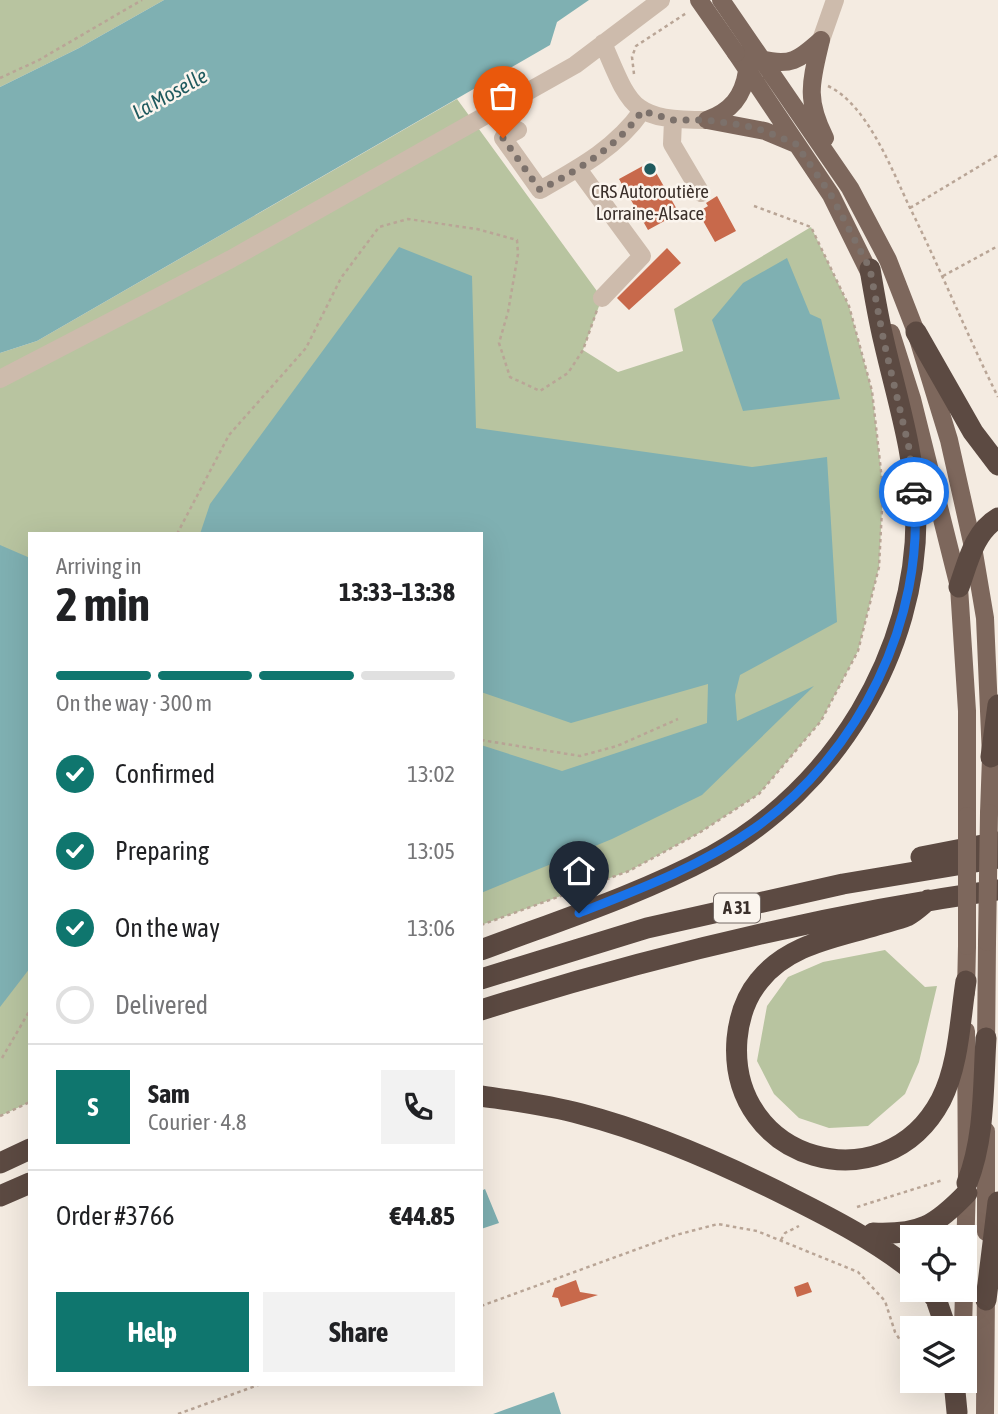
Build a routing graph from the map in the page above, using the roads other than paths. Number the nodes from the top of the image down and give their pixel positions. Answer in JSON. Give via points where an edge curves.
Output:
{"nodes":[{"id":1,"x":661,"y":0,"type":"edge"},
{"id":2,"x":721,"y":0,"type":"edge"},
{"id":3,"x":835,"y":0,"type":"edge"},
{"id":4,"x":695,"y":5,"type":"edge"},
{"id":5,"x":821,"y":40,"type":"junction"},
{"id":6,"x":603,"y":43,"type":"junction"},
{"id":7,"x":743,"y":48,"type":"junction"},
{"id":8,"x":761,"y":59,"type":"junction"},
{"id":9,"x":747,"y":71,"type":"junction"},
{"id":10,"x":642,"y":111,"type":"junction"},
{"id":11,"x":673,"y":120,"type":"junction"},
{"id":12,"x":707,"y":120,"type":"junction"},
{"id":13,"x":518,"y":130,"type":"dead end"},
{"id":14,"x":796,"y":144,"type":"junction"},
{"id":15,"x":578,"y":169,"type":"junction"},
{"id":16,"x":850,"y":188,"type":"junction"},
{"id":17,"x":701,"y":193,"type":"dead end"},
{"id":18,"x":870,"y":269,"type":"junction"},
{"id":19,"x":603,"y":298,"type":"road end"},
{"id":20,"x":916,"y":332,"type":"junction"},
{"id":21,"x":0,"y":379,"type":"edge"},
{"id":22,"x":998,"y":466,"type":"edge"},
{"id":23,"x":998,"y":518,"type":"edge"},
{"id":24,"x":973,"y":547,"type":"junction"},
{"id":25,"x":959,"y":587,"type":"junction"},
{"id":26,"x":998,"y":705,"type":"edge"},
{"id":27,"x":990,"y":757,"type":"junction"},
{"id":28,"x":998,"y":842,"type":"edge"},
{"id":29,"x":998,"y":858,"type":"edge"},
{"id":30,"x":998,"y":890,"type":"edge"},
{"id":31,"x":928,"y":900,"type":"junction"},
{"id":32,"x":648,"y":928,"type":"junction"},
{"id":33,"x":483,"y":949,"type":"edge"},
{"id":34,"x":483,"y":978,"type":"edge"},
{"id":35,"x":966,"y":981,"type":"junction"},
{"id":36,"x":483,"y":1009,"type":"edge"},
{"id":37,"x":986,"y":1038,"type":"junction"},
{"id":38,"x":483,"y":1096,"type":"edge"},
{"id":39,"x":28,"y":1150,"type":"edge"},
{"id":40,"x":0,"y":1163,"type":"edge"},
{"id":41,"x":28,"y":1186,"type":"edge"},
{"id":42,"x":967,"y":1188,"type":"junction"},
{"id":43,"x":0,"y":1196,"type":"edge"},
{"id":44,"x":998,"y":1202,"type":"edge"},
{"id":45,"x":873,"y":1233,"type":"dead end"},
{"id":46,"x":900,"y":1261,"type":"edge"},
{"id":47,"x":986,"y":1300,"type":"junction"},
{"id":48,"x":963,"y":1316,"type":"edge"},
{"id":49,"x":992,"y":1327,"type":"edge"},
{"id":50,"x":957,"y":1393,"type":"edge"},
{"id":51,"x":985,"y":1410,"type":"edge"},
{"id":52,"x":957,"y":1413,"type":"edge"}],
"edges":[{"from":1,"to":6,"type":"street"},
{"from":2,"to":7,"type":"main road"},
{"from":3,"to":5,"type":"street"},
{"from":4,"to":7,"type":"main road","bridge":true},
{"from":5,"to":8,"type":"main road","via":[[793,62]]},
{"from":5,"to":16,"type":"main road","via":[[811,102]]},
{"from":6,"to":10,"type":"street","via":[[618,81]]},
{"from":6,"to":21,"type":"street","via":[[575,65],[277,233]]},
{"from":7,"to":8,"type":"main road"},
{"from":7,"to":9,"type":"main road"},
{"from":8,"to":16,"type":"main road"},
{"from":9,"to":12,"type":"main road","via":[[736,102]]},
{"from":9,"to":14,"type":"main road"},
{"from":10,"to":11,"type":"street"},
{"from":10,"to":15,"type":"street","via":[[625,133]]},
{"from":11,"to":12,"type":"street"},
{"from":11,"to":17,"type":"street","via":[[672,144]]},
{"from":12,"to":14,"type":"main road","via":[[765,131]]},
{"from":13,"to":15,"type":"street","via":[[503,138],[540,190]]},
{"from":14,"to":18,"type":"main road","via":[[831,195]]},
{"from":15,"to":19,"type":"street","via":[[642,257]]},
{"from":16,"to":20,"type":"main road","via":[[888,260]]},
{"from":18,"to":25,"type":"main road","via":[[912,399]]},
{"from":18,"to":33,"type":"highway","via":[[909,448],[916,512],[914,556],[904,604],[885,665],[868,699],[824,764],[757,827],[653,884]]},
{"from":20,"to":22,"type":"highway","via":[[973,432]]},
{"from":20,"to":24,"type":"main road"},
{"from":23,"to":24,"type":"highway"},
{"from":24,"to":25,"type":"highway"},
{"from":24,"to":27,"type":"main road","via":[[985,618]]},
{"from":25,"to":35,"type":"main road","bridge":true,"via":[[967,711]]},
{"from":26,"to":27,"type":"highway"},
{"from":27,"to":37,"type":"main road","bridge":true},
{"from":28,"to":32,"type":"highway","via":[[801,880]]},
{"from":29,"to":32,"type":"highway","number":"A 31","via":[[843,884]]},
{"from":30,"to":31,"type":"highway","number":"A 31"},
{"from":31,"to":35,"type":"highway","via":[[906,916],[792,952],[758,981],[739,1023],[736,1052],[747,1101],[776,1136],[795,1148],[838,1161],[878,1156],[903,1142],[940,1101],[951,1075]]},
{"from":31,"to":36,"type":"highway","number":"A 31","via":[[641,963]]},
{"from":32,"to":34,"type":"highway","number":"A 31"},
{"from":35,"to":42,"type":"main road"},
{"from":37,"to":42,"type":"highway","via":[[980,1134]]},
{"from":37,"to":47,"type":"main road"},
{"from":38,"to":46,"type":"highway","via":[[579,1113],[684,1149],[854,1230]]},
{"from":39,"to":40,"type":"highway"},
{"from":41,"to":43,"type":"highway"},
{"from":42,"to":45,"type":"highway","via":[[939,1219],[917,1231]]},
{"from":42,"to":48,"type":"main road"},
{"from":44,"to":47,"type":"highway"},
{"from":47,"to":49,"type":"main road"},
{"from":49,"to":51,"type":"main road"},
{"from":50,"to":52,"type":"highway"}]}
